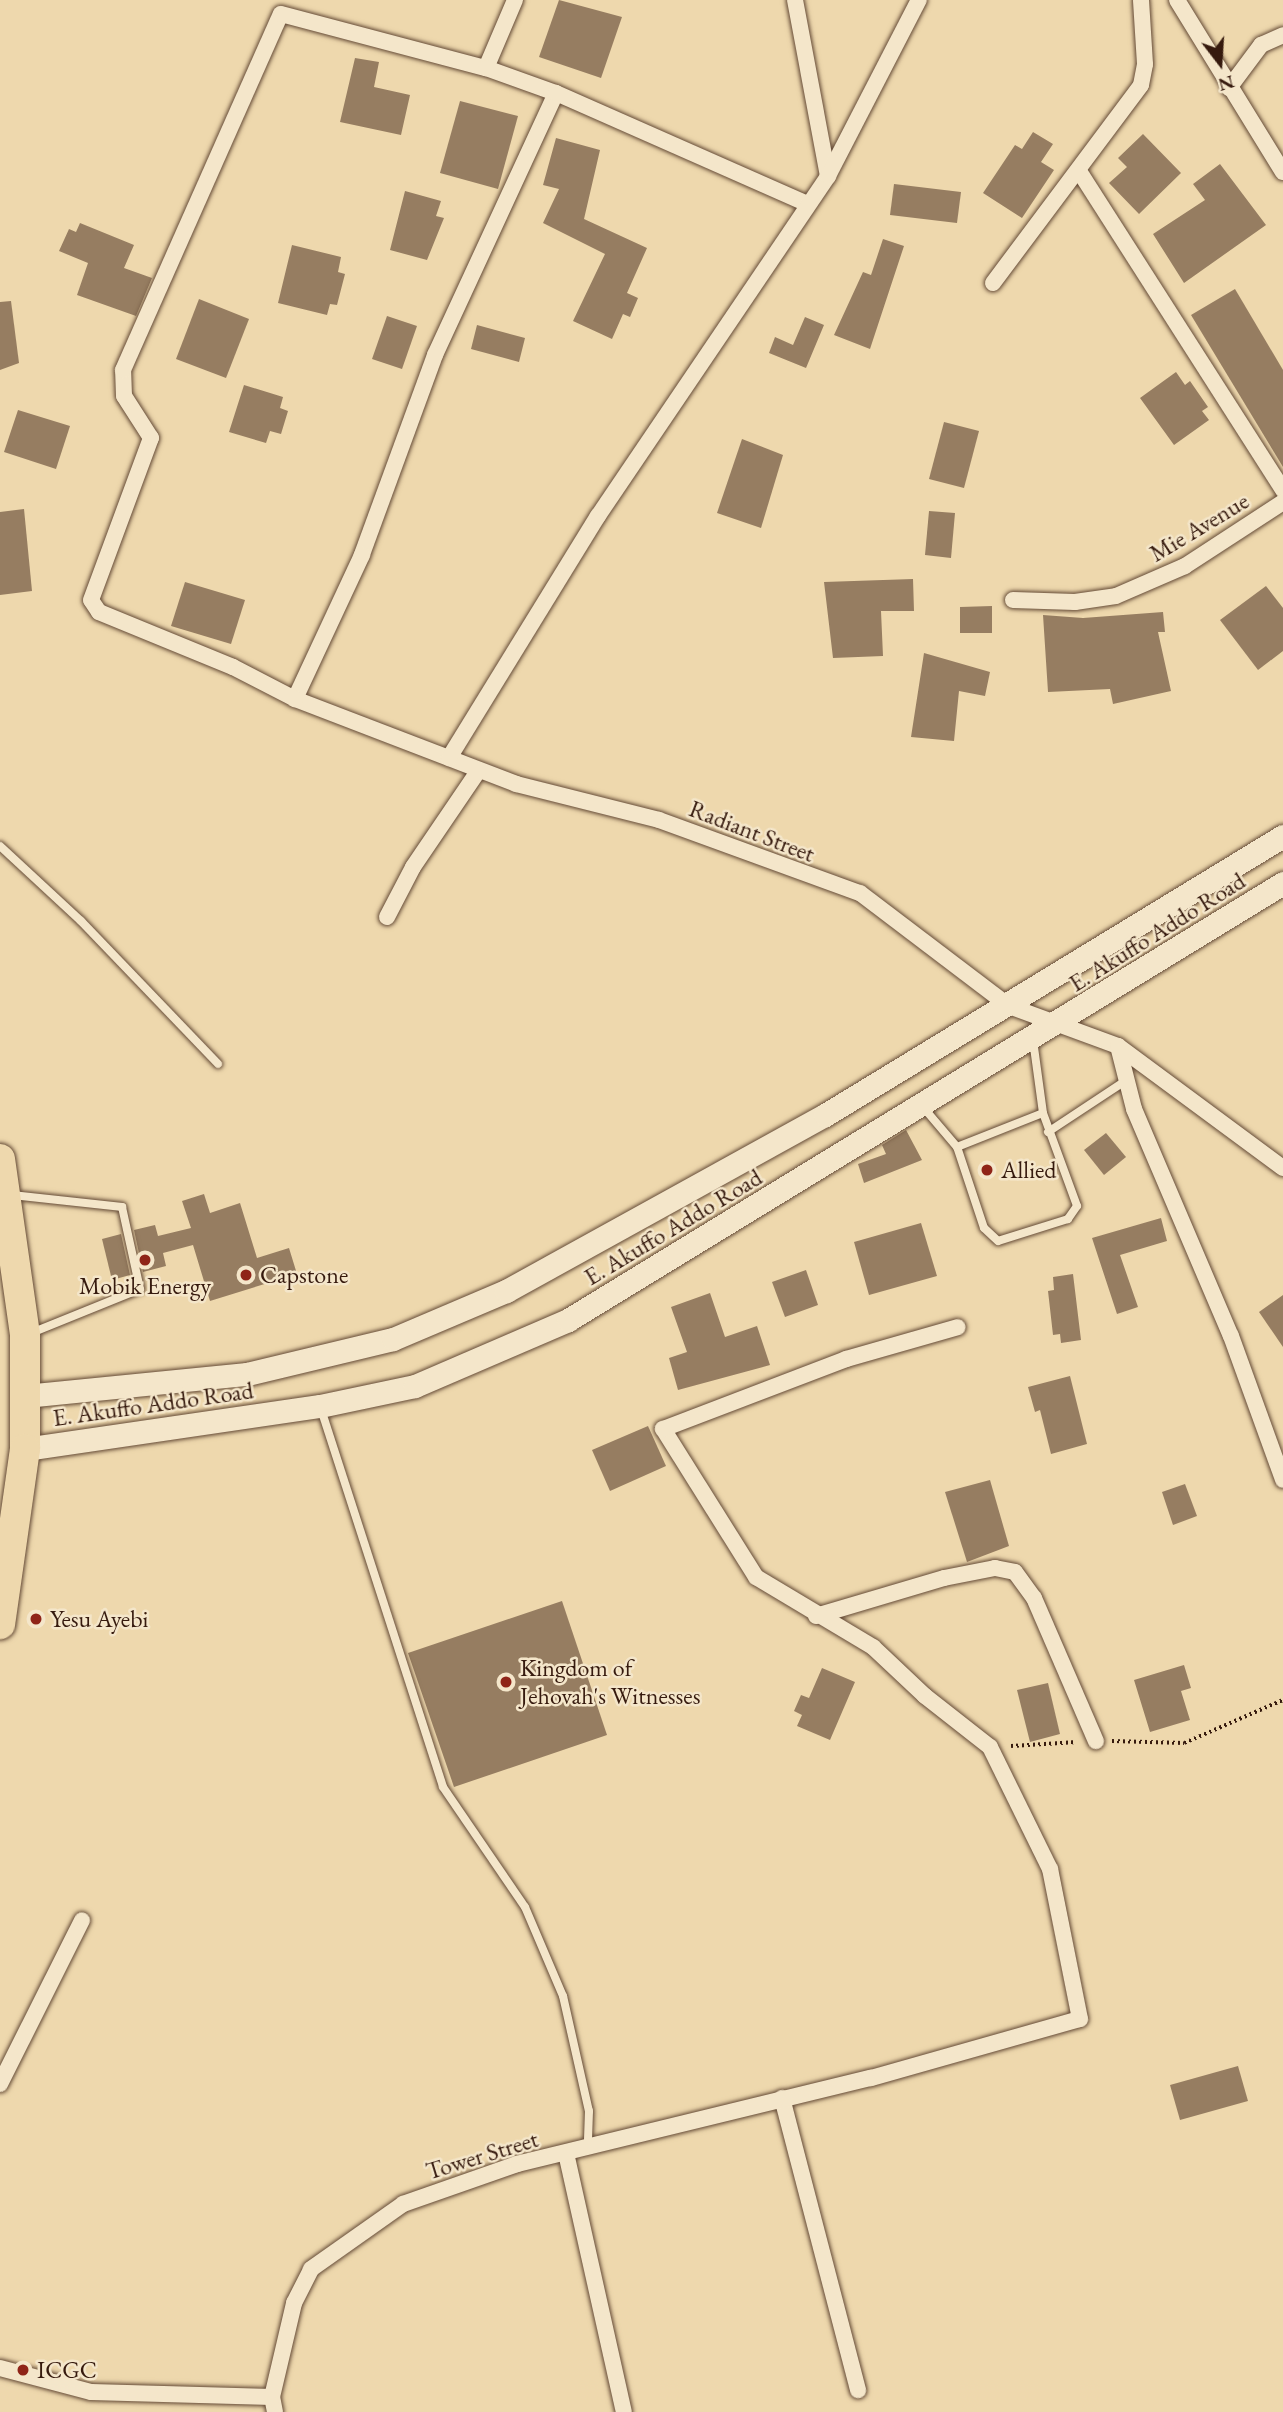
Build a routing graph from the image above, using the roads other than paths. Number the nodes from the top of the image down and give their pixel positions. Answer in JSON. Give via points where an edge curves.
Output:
{"nodes":[{"id":1,"x":515,"y":0,"type":"edge"},
{"id":2,"x":795,"y":0,"type":"edge"},
{"id":3,"x":919,"y":0,"type":"edge"},
{"id":4,"x":1141,"y":0,"type":"edge"},
{"id":5,"x":1177,"y":0,"type":"edge"},
{"id":6,"x":283,"y":7,"type":"edge"},
{"id":7,"x":1283,"y":35,"type":"edge"},
{"id":8,"x":486,"y":68,"type":"junction"},
{"id":9,"x":1229,"y":88,"type":"junction"},
{"id":10,"x":556,"y":93,"type":"junction"},
{"id":11,"x":1079,"y":171,"type":"junction"},
{"id":12,"x":1283,"y":172,"type":"edge"},
{"id":13,"x":828,"y":176,"type":"junction"},
{"id":14,"x":808,"y":204,"type":"junction"},
{"id":15,"x":993,"y":283,"type":"dead end"},
{"id":16,"x":1283,"y":490,"type":"edge"},
{"id":17,"x":1283,"y":502,"type":"edge"},
{"id":18,"x":1013,"y":600,"type":"dead end"},
{"id":19,"x":295,"y":699,"type":"junction"},
{"id":20,"x":449,"y":758,"type":"junction"},
{"id":21,"x":480,"y":770,"type":"junction"},
{"id":22,"x":1283,"y":836,"type":"edge"},
{"id":23,"x":0,"y":846,"type":"edge"},
{"id":24,"x":1283,"y":883,"type":"edge"},
{"id":25,"x":387,"y":917,"type":"dead end"},
{"id":26,"x":1009,"y":1006,"type":"junction"},
{"id":27,"x":1059,"y":1023,"type":"junction"},
{"id":28,"x":1033,"y":1040,"type":"junction"},
{"id":29,"x":1118,"y":1046,"type":"junction"},
{"id":30,"x":218,"y":1064,"type":"dead end"},
{"id":31,"x":1127,"y":1080,"type":"junction"},
{"id":32,"x":923,"y":1107,"type":"junction"},
{"id":33,"x":1043,"y":1113,"type":"junction"},
{"id":34,"x":1048,"y":1132,"type":"junction"},
{"id":35,"x":957,"y":1147,"type":"junction"},
{"id":36,"x":0,"y":1159,"type":"edge"},
{"id":37,"x":1283,"y":1168,"type":"edge"},
{"id":38,"x":7,"y":1194,"type":"junction"},
{"id":39,"x":958,"y":1326,"type":"dead end"},
{"id":40,"x":25,"y":1335,"type":"junction"},
{"id":41,"x":25,"y":1396,"type":"junction"},
{"id":42,"x":320,"y":1406,"type":"junction"},
{"id":43,"x":25,"y":1449,"type":"junction"},
{"id":44,"x":1283,"y":1480,"type":"edge"},
{"id":45,"x":816,"y":1616,"type":"junction"},
{"id":46,"x":0,"y":1624,"type":"edge"},
{"id":47,"x":1096,"y":1741,"type":"road end"},
{"id":48,"x":82,"y":1920,"type":"dead end"},
{"id":49,"x":0,"y":2084,"type":"edge"},
{"id":50,"x":782,"y":2098,"type":"junction"},
{"id":51,"x":587,"y":2150,"type":"junction"},
{"id":52,"x":566,"y":2153,"type":"junction"},
{"id":53,"x":0,"y":2368,"type":"edge"},
{"id":54,"x":858,"y":2390,"type":"dead end"},
{"id":55,"x":273,"y":2405,"type":"edge"},
{"id":56,"x":624,"y":2412,"type":"edge"}],
"edges":[{"from":1,"to":8,"type":"street"},
{"from":2,"to":13,"type":"street"},
{"from":3,"to":13,"type":"street"},
{"from":4,"to":11,"type":"street","via":[[1141,85]]},
{"from":5,"to":9,"type":"street"},
{"from":6,"to":8,"type":"street"},
{"from":6,"to":19,"type":"street","name":"Radiant Street","via":[[123,370],[124,396],[151,438],[91,600],[99,612],[233,667]]},
{"from":7,"to":9,"type":"street","via":[[1261,45]]},
{"from":8,"to":10,"type":"street"},
{"from":9,"to":12,"type":"street"},
{"from":10,"to":14,"type":"street"},
{"from":10,"to":19,"type":"street","via":[[435,355],[362,555]]},
{"from":11,"to":15,"type":"street"},
{"from":11,"to":16,"type":"street"},
{"from":13,"to":14,"type":"street"},
{"from":14,"to":20,"type":"street","via":[[598,516]]},
{"from":17,"to":18,"type":"street","name":"Mie Avenue","via":[[1185,566],[1116,596],[1075,602]]},
{"from":19,"to":20,"type":"street","name":"Radiant Street"},
{"from":20,"to":21,"type":"street","name":"Radiant Street"},
{"from":21,"to":25,"type":"street","via":[[413,867]]},
{"from":21,"to":26,"type":"street","name":"Radiant Street","via":[[659,820],[860,893]]},
{"from":22,"to":26,"type":"main road","name":"E. Akuffo Addo Road"},
{"from":23,"to":30,"type":"lane","via":[[81,921]]},
{"from":24,"to":27,"type":"main road","name":"E. Akuffo Addo Road"},
{"from":26,"to":27,"type":"street","name":"Radiant Street"},
{"from":26,"to":41,"type":"main road","name":"E. Akuffo Addo Road","via":[[825,1115],[518,1284],[393,1339],[247,1374]]},
{"from":27,"to":28,"type":"main road","name":"E. Akuffo Addo Road"},
{"from":27,"to":29,"type":"street","name":"Radiant Street"},
{"from":28,"to":32,"type":"main road","name":"E. Akuffo Addo Road"},
{"from":28,"to":33,"type":"lane"},
{"from":29,"to":31,"type":"street"},
{"from":29,"to":37,"type":"street","name":"Radiant Street"},
{"from":31,"to":34,"type":"lane"},
{"from":31,"to":44,"type":"street","via":[[1134,1109],[1231,1336]]},
{"from":32,"to":35,"type":"lane"},
{"from":32,"to":42,"type":"main road","name":"E. Akuffo Addo Road","via":[[568,1320],[415,1386]]},
{"from":33,"to":34,"type":"lane"},
{"from":33,"to":35,"type":"lane"},
{"from":34,"to":35,"type":"lane","via":[[1077,1206],[1075,1214],[999,1241],[984,1228]]},
{"from":36,"to":38,"type":"highway"},
{"from":38,"to":40,"type":"highway"},
{"from":38,"to":40,"type":"lane","via":[[122,1207],[140,1289]]},
{"from":39,"to":45,"type":"street","via":[[846,1359],[663,1429],[756,1577]]},
{"from":40,"to":41,"type":"highway"},
{"from":41,"to":43,"type":"highway"},
{"from":42,"to":43,"type":"main road","name":"E. Akuffo Addo Road"},
{"from":42,"to":51,"type":"lane","via":[[443,1787],[525,1907],[563,1996],[589,2111]]},
{"from":43,"to":46,"type":"highway"},
{"from":45,"to":47,"type":"street","via":[[944,1578],[995,1568],[1015,1572],[1034,1598]]},
{"from":45,"to":50,"type":"street","name":"Tower Street","via":[[873,1647],[990,1747],[1050,1869],[1080,2019]]},
{"from":48,"to":49,"type":"street"},
{"from":50,"to":51,"type":"street","name":"Tower Street"},
{"from":50,"to":54,"type":"street"},
{"from":51,"to":52,"type":"street","name":"Tower Street"},
{"from":52,"to":55,"type":"street","name":"Tower Street","via":[[517,2164],[403,2204],[311,2269],[294,2303]]},
{"from":52,"to":56,"type":"street"},
{"from":53,"to":55,"type":"street","name":"Tower Street","via":[[91,2392]]}]}
